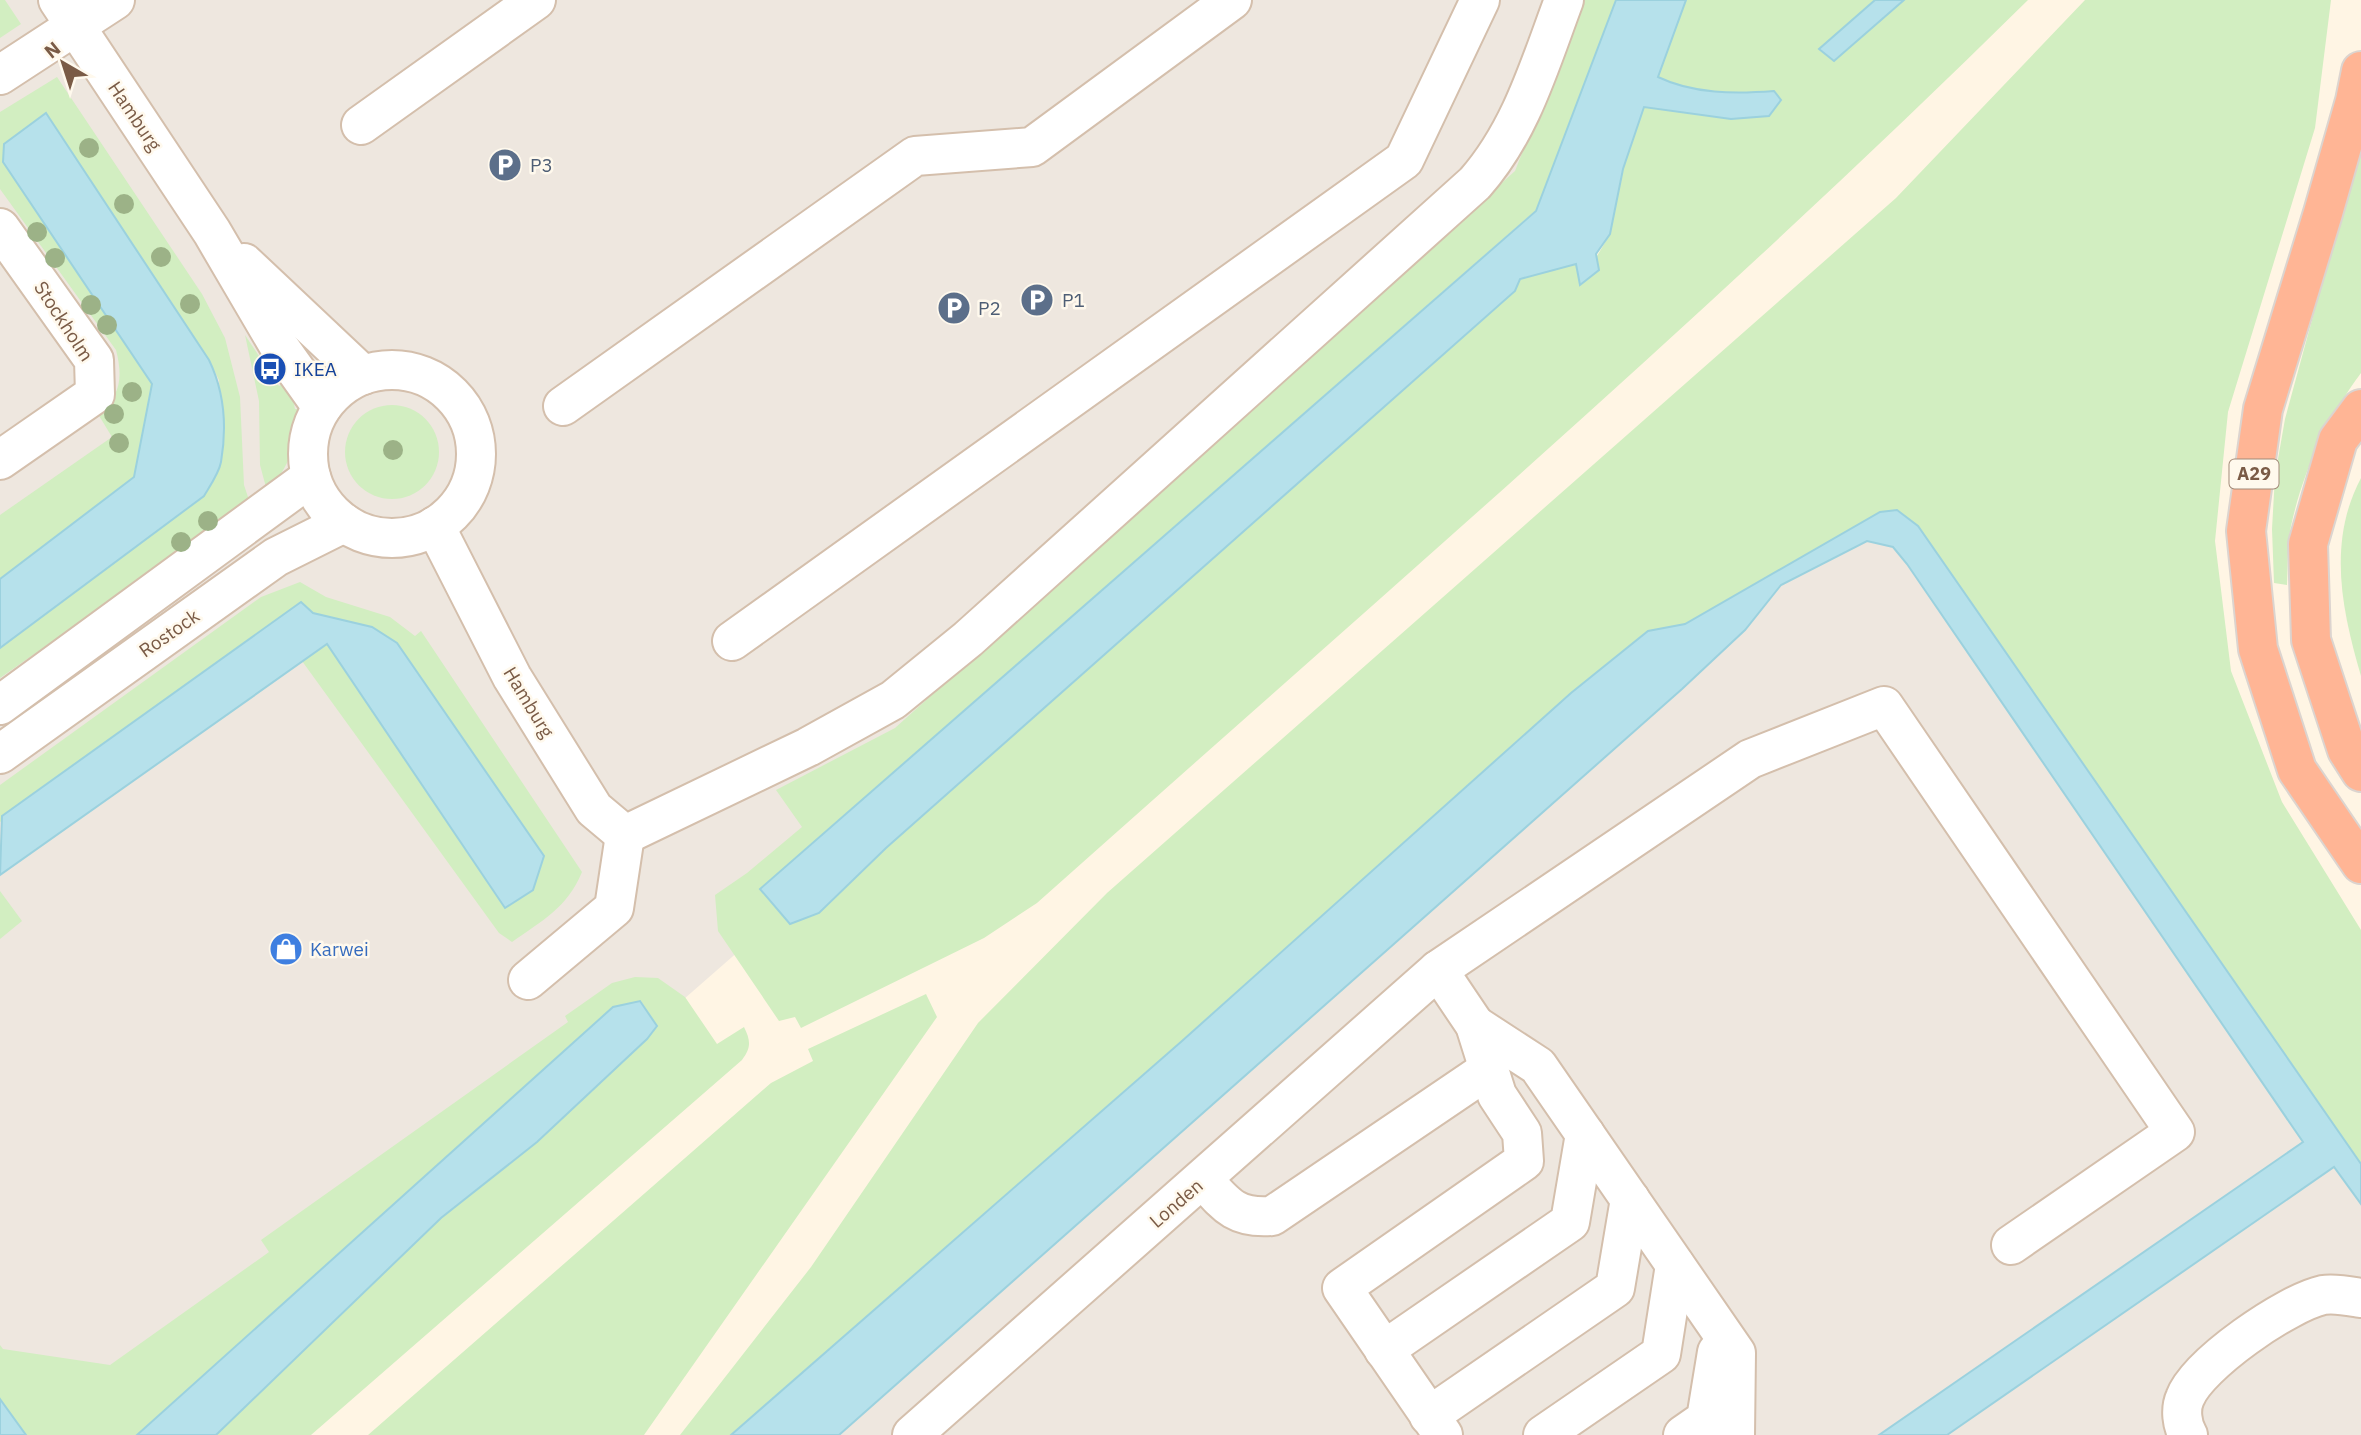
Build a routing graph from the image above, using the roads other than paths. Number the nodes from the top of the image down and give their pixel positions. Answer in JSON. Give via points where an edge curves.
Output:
{"nodes":[{"id":1,"x":116,"y":0,"type":"edge"},
{"id":2,"x":536,"y":0,"type":"edge"},
{"id":3,"x":1232,"y":0,"type":"edge"},
{"id":4,"x":1480,"y":0,"type":"edge"},
{"id":5,"x":1564,"y":0,"type":"edge"},
{"id":6,"x":67,"y":14,"type":"edge"},
{"id":7,"x":2361,"y":71,"type":"edge"},
{"id":8,"x":0,"y":75,"type":"edge"},
{"id":9,"x":361,"y":124,"type":"dead end"},
{"id":10,"x":0,"y":228,"type":"edge"},
{"id":11,"x":212,"y":232,"type":"junction"},
{"id":12,"x":363,"y":375,"type":"junction"},
{"id":13,"x":563,"y":406,"type":"dead end"},
{"id":14,"x":322,"y":407,"type":"junction"},
{"id":15,"x":2361,"y":409,"type":"edge"},
{"id":16,"x":0,"y":460,"type":"edge"},
{"id":17,"x":311,"y":477,"type":"junction"},
{"id":18,"x":344,"y":523,"type":"junction"},
{"id":19,"x":435,"y":526,"type":"junction"},
{"id":20,"x":732,"y":641,"type":"dead end"},
{"id":21,"x":0,"y":705,"type":"edge"},
{"id":22,"x":0,"y":754,"type":"edge"},
{"id":23,"x":2361,"y":772,"type":"edge"},
{"id":24,"x":641,"y":828,"type":"junction"},
{"id":25,"x":2361,"y":864,"type":"edge"},
{"id":26,"x":1438,"y":970,"type":"junction"},
{"id":27,"x":528,"y":980,"type":"dead end"},
{"id":28,"x":1475,"y":1025,"type":"junction"},
{"id":29,"x":1489,"y":1069,"type":"junction"},
{"id":30,"x":1585,"y":1134,"type":"junction"},
{"id":31,"x":1203,"y":1179,"type":"junction"},
{"id":32,"x":1630,"y":1199,"type":"junction"},
{"id":33,"x":2011,"y":1245,"type":"dead end"},
{"id":34,"x":1675,"y":1265,"type":"junction"},
{"id":35,"x":2361,"y":1298,"type":"edge"},
{"id":36,"x":1720,"y":1331,"type":"junction"},
{"id":37,"x":1384,"y":1350,"type":"junction"},
{"id":38,"x":1436,"y":1425,"type":"edge"},
{"id":39,"x":912,"y":1435,"type":"edge"},
{"id":40,"x":1543,"y":1435,"type":"edge"},
{"id":41,"x":1683,"y":1435,"type":"edge"},
{"id":42,"x":1735,"y":1435,"type":"edge"},
{"id":43,"x":2188,"y":1435,"type":"edge"}],
"edges":[{"from":1,"to":6,"type":"street"},
{"from":2,"to":9,"type":"street"},
{"from":3,"to":13,"type":"street","via":[[1032,147],[915,156]]},
{"from":4,"to":20,"type":"street","via":[[1404,160]]},
{"from":5,"to":24,"type":"street","via":[[1515,127],[1496,159],[1332,313],[968,639],[893,700]]},
{"from":6,"to":8,"type":"street"},
{"from":6,"to":11,"type":"street","name":"Hamburg"},
{"from":7,"to":25,"type":"highway","number":"A29","via":[[2263,409],[2246,531],[2258,649],[2297,770]]},
{"from":10,"to":16,"type":"street","name":"Stockholm","via":[[94,360],[95,394]]},
{"from":11,"to":12,"type":"street","name":"Hamburg"},
{"from":11,"to":14,"type":"street","name":"Hamburg","via":[[280,348]]},
{"from":12,"to":14,"type":"street","via":[[340,387]]},
{"from":12,"to":19,"type":"street","via":[[390,369],[430,378],[452,394],[468,417],[476,444],[474,472],[464,497]]},
{"from":14,"to":17,"type":"street","via":[[309,441]]},
{"from":15,"to":23,"type":"highway","via":[[2338,440],[2308,544],[2311,640],[2347,750]]},
{"from":17,"to":18,"type":"street","via":[[323,503]]},
{"from":17,"to":21,"type":"street","name":"Rostock"},
{"from":18,"to":19,"type":"street","via":[[388,538],[413,536]]},
{"from":18,"to":22,"type":"street","name":"Rostock","via":[[276,557]]},
{"from":19,"to":24,"type":"street","name":"Hamburg","via":[[512,677],[594,809]]},
{"from":24,"to":27,"type":"street","via":[[614,908]]},
{"from":26,"to":28,"type":"street"},
{"from":26,"to":31,"type":"street","name":"Londen"},
{"from":26,"to":33,"type":"street","name":"Londen","via":[[1750,759],[1884,706],[2175,1132]]},
{"from":28,"to":29,"type":"street"},
{"from":28,"to":30,"type":"street","via":[[1538,1066]]},
{"from":29,"to":31,"type":"street","via":[[1272,1216],[1253,1217],[1229,1208]]},
{"from":29,"to":37,"type":"street","via":[[1497,1095],[1522,1133],[1524,1161],[1342,1288]]},
{"from":30,"to":32,"type":"street"},
{"from":30,"to":37,"type":"street","via":[[1570,1222]]},
{"from":31,"to":39,"type":"street","name":"Londen"},
{"from":32,"to":34,"type":"street"},
{"from":32,"to":38,"type":"street","via":[[1615,1288]]},
{"from":34,"to":36,"type":"street"},
{"from":34,"to":40,"type":"street","via":[[1661,1354]]},
{"from":35,"to":43,"type":"street","via":[[2324,1295],[2304,1303],[2228,1352],[2203,1373],[2185,1399],[2182,1414]]},
{"from":36,"to":41,"type":"street","via":[[1706,1419]]},
{"from":36,"to":42,"type":"street","via":[[1735,1353]]},
{"from":37,"to":38,"type":"street"}]}
